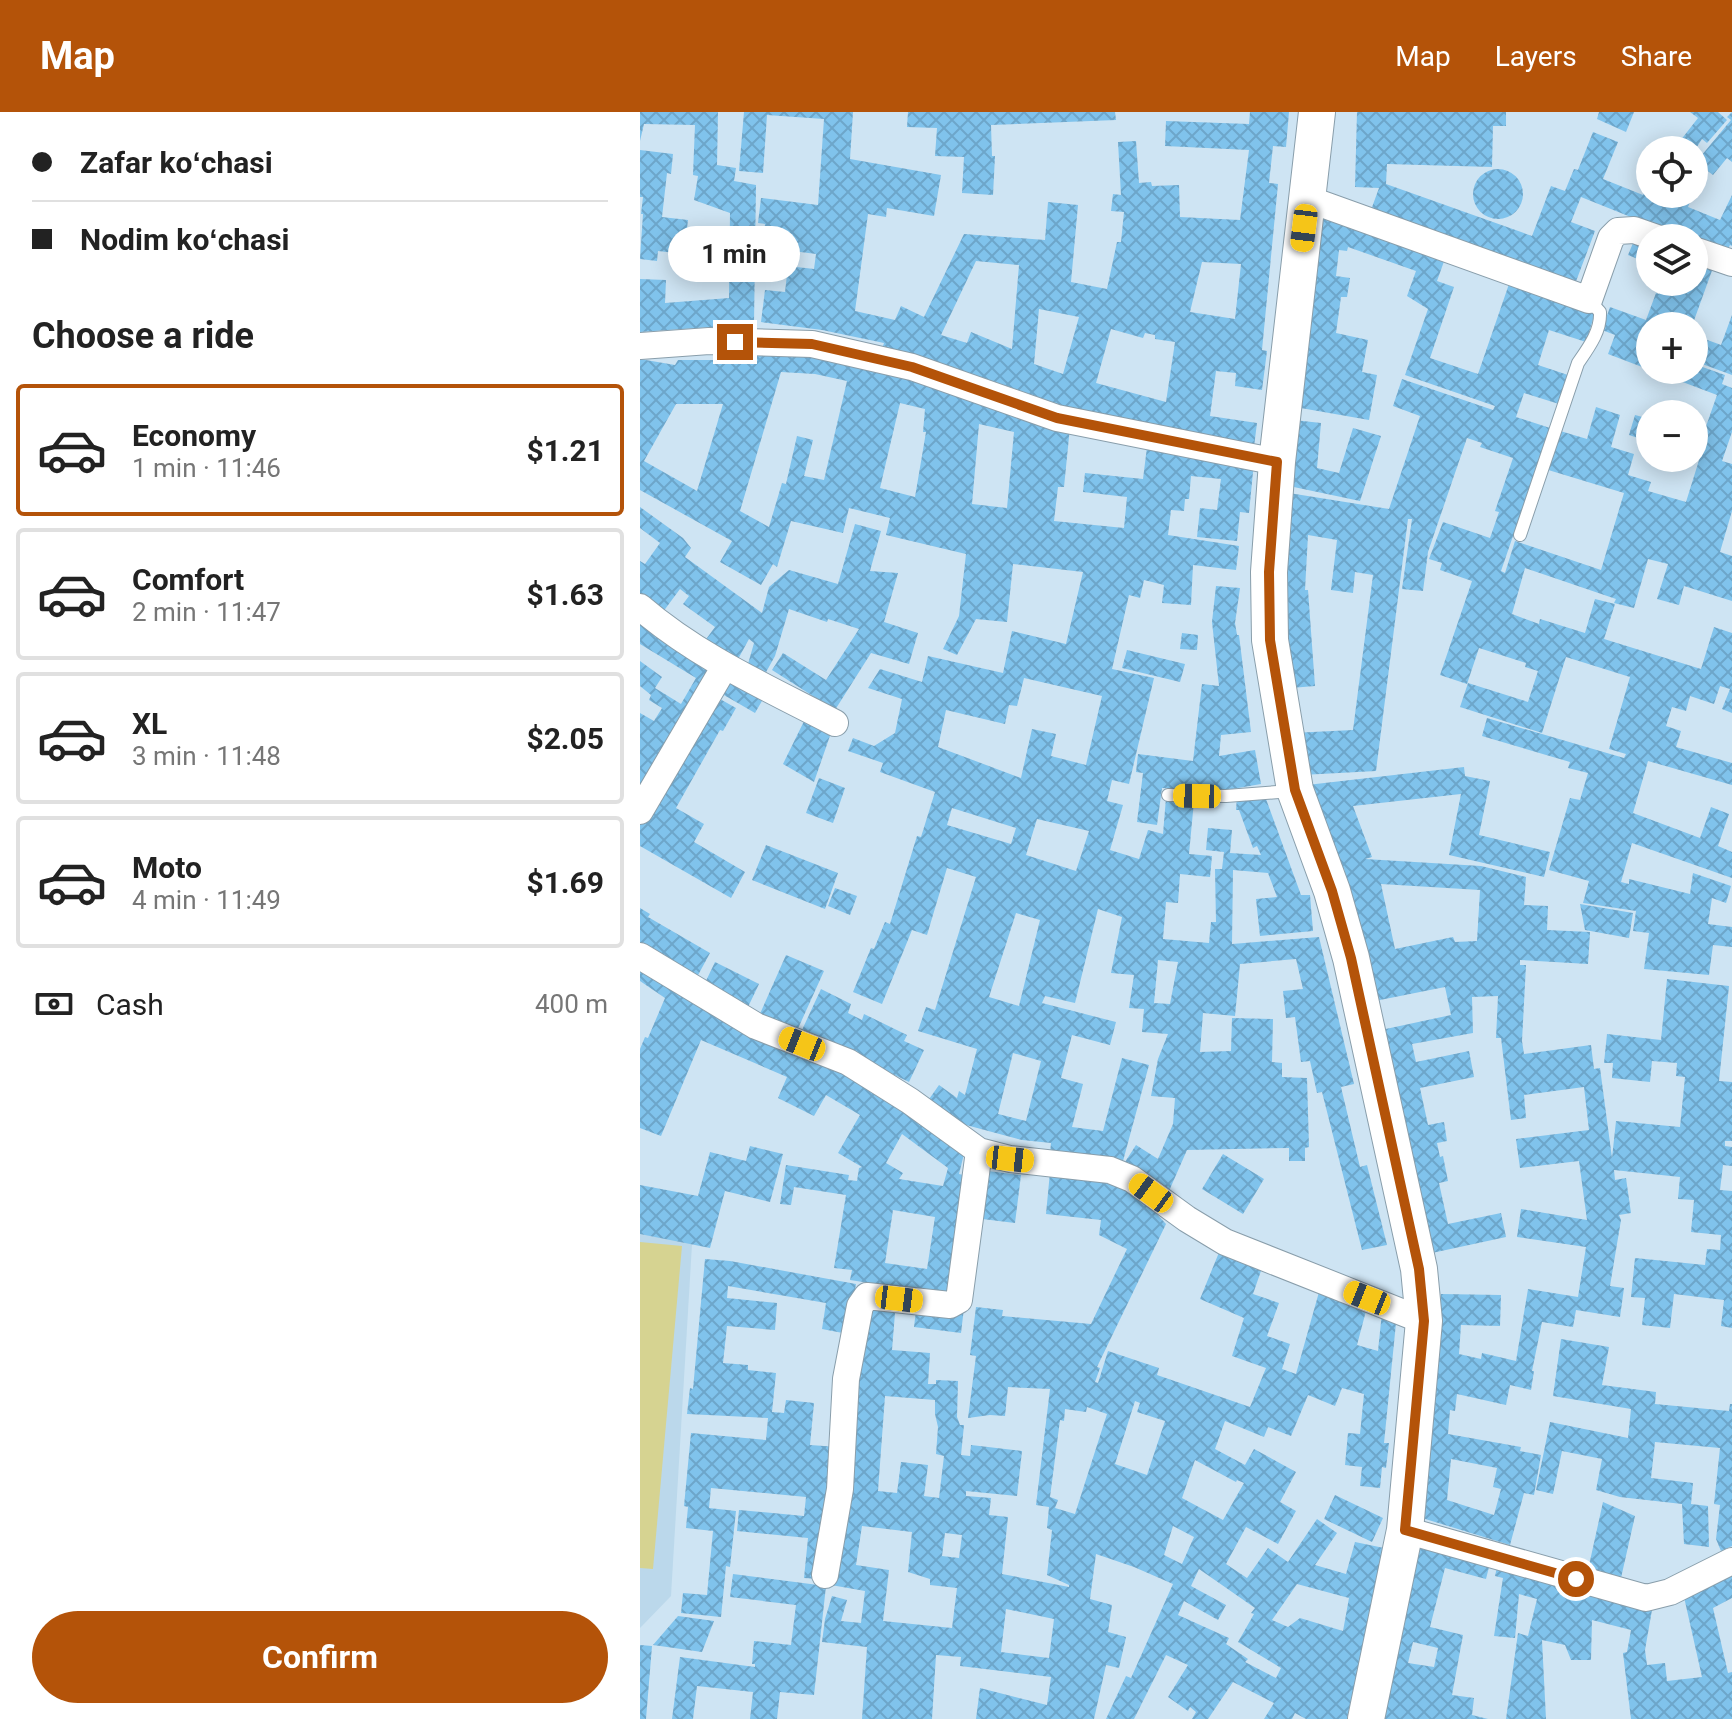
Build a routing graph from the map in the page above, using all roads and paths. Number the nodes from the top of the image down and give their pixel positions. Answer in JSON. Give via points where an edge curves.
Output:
{"nodes":[{"id":1,"x":1317,"y":112,"type":"edge"},
{"id":2,"x":1308,"y":199,"type":"junction"},
{"id":3,"x":1636,"y":231,"type":"edge"},
{"id":4,"x":1708,"y":255,"type":"edge"},
{"id":5,"x":1732,"y":263,"type":"edge"},
{"id":6,"x":1589,"y":300,"type":"junction"},
{"id":7,"x":640,"y":346,"type":"edge"},
{"id":8,"x":1277,"y":462,"type":"junction"},
{"id":9,"x":1520,"y":535,"type":"dead end"},
{"id":10,"x":640,"y":607,"type":"edge"},
{"id":11,"x":725,"y":666,"type":"junction"},
{"id":12,"x":835,"y":723,"type":"dead end"},
{"id":13,"x":1295,"y":790,"type":"junction"},
{"id":14,"x":1168,"y":795,"type":"dead end"},
{"id":15,"x":640,"y":811,"type":"edge"},
{"id":16,"x":640,"y":956,"type":"edge"},
{"id":17,"x":979,"y":1151,"type":"junction"},
{"id":18,"x":1424,"y":1321,"type":"junction"},
{"id":19,"x":1405,"y":1530,"type":"junction"},
{"id":20,"x":1732,"y":1561,"type":"edge"},
{"id":21,"x":825,"y":1575,"type":"dead end"},
{"id":22,"x":1366,"y":1719,"type":"edge"}],
"edges":[{"from":1,"to":2,"type":"street"},
{"from":2,"to":6,"type":"street"},
{"from":2,"to":8,"type":"street"},
{"from":3,"to":6,"type":"street","via":[[1618,231],[1611,238]]},
{"from":4,"to":5,"type":"street"},
{"from":6,"to":9,"type":"lane","via":[[1600,312],[1599,325],[1578,363]]},
{"from":7,"to":8,"type":"street","via":[[709,341],[812,344],[912,367],[1057,418]]},
{"from":8,"to":13,"type":"street","via":[[1270,640]]},
{"from":10,"to":11,"type":"street","via":[[669,632]]},
{"from":11,"to":12,"type":"street"},
{"from":11,"to":15,"type":"street"},
{"from":13,"to":14,"type":"lane"},
{"from":13,"to":18,"type":"street","via":[[1351,958],[1419,1269]]},
{"from":16,"to":17,"type":"street","via":[[756,1026],[848,1062]]},
{"from":17,"to":18,"type":"street","via":[[1110,1170],[1132,1179],[1225,1242]]},
{"from":17,"to":21,"type":"street","via":[[959,1300],[950,1305],[867,1296],[860,1306],[846,1379],[840,1489]]},
{"from":18,"to":19,"type":"street"},
{"from":19,"to":20,"type":"street","via":[[1646,1598]]},
{"from":19,"to":22,"type":"street"}]}
